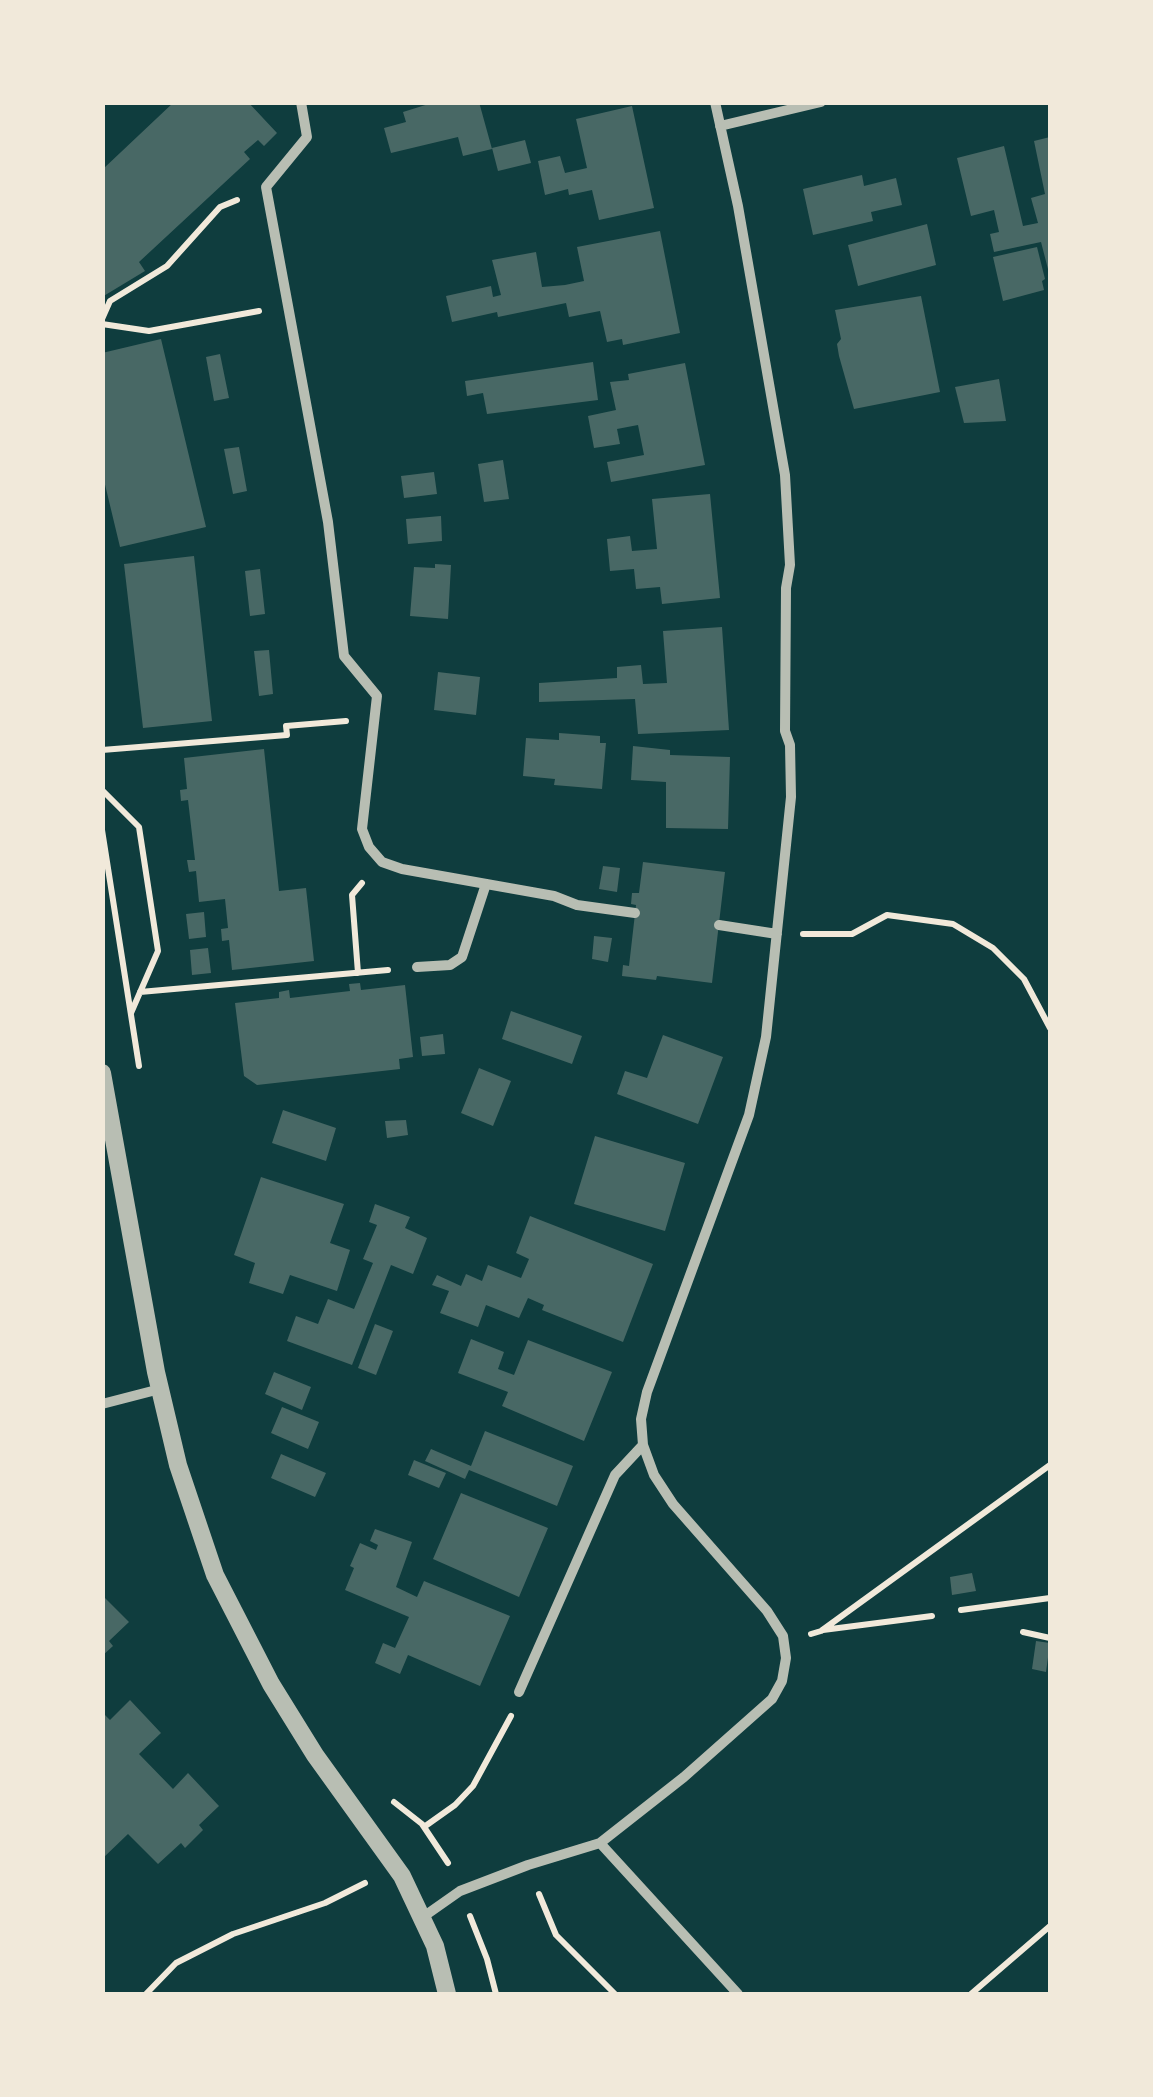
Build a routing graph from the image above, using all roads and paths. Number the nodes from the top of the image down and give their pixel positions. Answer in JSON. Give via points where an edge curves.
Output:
{"nodes":[{"id":1,"x":302,"y":102,"type":"edge"},
{"id":2,"x":715,"y":102,"type":"edge"},
{"id":3,"x":821,"y":102,"type":"edge"},
{"id":4,"x":720,"y":126,"type":"junction"},
{"id":5,"x":266,"y":187,"type":"junction"},
{"id":6,"x":288,"y":305,"type":"junction"},
{"id":7,"x":102,"y":322,"type":"edge"},
{"id":8,"x":374,"y":719,"type":"junction"},
{"id":9,"x":102,"y":750,"type":"edge"},
{"id":10,"x":102,"y":790,"type":"edge"},
{"id":11,"x":102,"y":830,"type":"edge"},
{"id":12,"x":382,"y":862,"type":"junction"},
{"id":13,"x":486,"y":884,"type":"junction"},
{"id":14,"x":635,"y":913,"type":"dead end"},
{"id":15,"x":719,"y":925,"type":"dead end"},
{"id":16,"x":777,"y":934,"type":"junction"},
{"id":17,"x":417,"y":967,"type":"joint"},
{"id":18,"x":358,"y":972,"type":"junction"},
{"id":19,"x":140,"y":992,"type":"junction"},
{"id":20,"x":130,"y":1014,"type":"junction"},
{"id":21,"x":1050,"y":1028,"type":"edge"},
{"id":22,"x":139,"y":1068,"type":"dead end"},
{"id":23,"x":102,"y":1073,"type":"edge"},
{"id":24,"x":160,"y":1389,"type":"junction"},
{"id":25,"x":102,"y":1404,"type":"edge"},
{"id":26,"x":643,"y":1445,"type":"junction"},
{"id":27,"x":1050,"y":1465,"type":"edge"},
{"id":28,"x":1050,"y":1598,"type":"edge"},
{"id":29,"x":961,"y":1610,"type":"dead end"},
{"id":30,"x":932,"y":1616,"type":"dead end"},
{"id":31,"x":822,"y":1630,"type":"junction"},
{"id":32,"x":1023,"y":1632,"type":"dead end"},
{"id":33,"x":1050,"y":1638,"type":"edge"},
{"id":34,"x":784,"y":1642,"type":"junction"},
{"id":35,"x":520,"y":1692,"type":"joint"},
{"id":36,"x":386,"y":1796,"type":"dead end"},
{"id":37,"x":424,"y":1828,"type":"junction"},
{"id":38,"x":600,"y":1843,"type":"junction"},
{"id":39,"x":528,"y":1864,"type":"junction"},
{"id":40,"x":365,"y":1883,"type":"dead end"},
{"id":41,"x":460,"y":1890,"type":"junction"},
{"id":42,"x":423,"y":1917,"type":"junction"},
{"id":43,"x":1050,"y":1926,"type":"edge"},
{"id":44,"x":146,"y":1994,"type":"edge"},
{"id":45,"x":447,"y":1994,"type":"edge"},
{"id":46,"x":496,"y":1994,"type":"edge"},
{"id":47,"x":614,"y":1994,"type":"edge"},
{"id":48,"x":738,"y":1994,"type":"edge"},
{"id":49,"x":971,"y":1994,"type":"edge"}],
"edges":[{"from":1,"to":5,"type":"street","via":[[306,137]]},
{"from":2,"to":4,"type":"street"},
{"from":3,"to":4,"type":"street"},
{"from":4,"to":16,"type":"street","via":[[785,475],[791,797]]},
{"from":5,"to":6,"type":"street"},
{"from":5,"to":7,"type":"path","via":[[220,207],[167,266],[110,301]]},
{"from":6,"to":7,"type":"path","via":[[148,332]]},
{"from":6,"to":8,"type":"street","via":[[328,522],[344,656],[377,696]]},
{"from":8,"to":9,"type":"path","via":[[286,726],[287,735]]},
{"from":8,"to":12,"type":"street","via":[[362,829]]},
{"from":10,"to":19,"type":"path","via":[[139,827],[158,952]]},
{"from":11,"to":20,"type":"path"},
{"from":12,"to":13,"type":"street"},
{"from":12,"to":18,"type":"path","via":[[352,894]]},
{"from":13,"to":14,"type":"street"},
{"from":13,"to":17,"type":"street","via":[[462,957],[450,965]]},
{"from":15,"to":16,"type":"street"},
{"from":16,"to":21,"type":"path","via":[[852,934],[887,915],[953,924],[1024,979]]},
{"from":16,"to":26,"type":"street","via":[[749,1115],[647,1392]]},
{"from":17,"to":18,"type":"path"},
{"from":18,"to":19,"type":"path"},
{"from":19,"to":20,"type":"path"},
{"from":20,"to":22,"type":"path"},
{"from":23,"to":24,"type":"street"},
{"from":24,"to":25,"type":"street"},
{"from":24,"to":42,"type":"street","via":[[196,1523],[240,1628]]},
{"from":26,"to":34,"type":"street","via":[[673,1504],[767,1611]]},
{"from":26,"to":35,"type":"street","via":[[615,1474]]},
{"from":27,"to":31,"type":"path"},
{"from":28,"to":29,"type":"path"},
{"from":30,"to":31,"type":"path"},
{"from":31,"to":34,"type":"path"},
{"from":32,"to":33,"type":"path"},
{"from":34,"to":38,"type":"street","via":[[782,1680],[772,1700]]},
{"from":35,"to":37,"type":"path","via":[[473,1786]]},
{"from":36,"to":37,"type":"path"},
{"from":37,"to":41,"type":"path"},
{"from":38,"to":39,"type":"street"},
{"from":38,"to":48,"type":"street"},
{"from":39,"to":41,"type":"street"},
{"from":39,"to":47,"type":"path","via":[[556,1936]]},
{"from":40,"to":44,"type":"path","via":[[176,1962]]},
{"from":41,"to":42,"type":"street"},
{"from":41,"to":46,"type":"path"},
{"from":42,"to":45,"type":"street"},
{"from":43,"to":49,"type":"path"}]}
